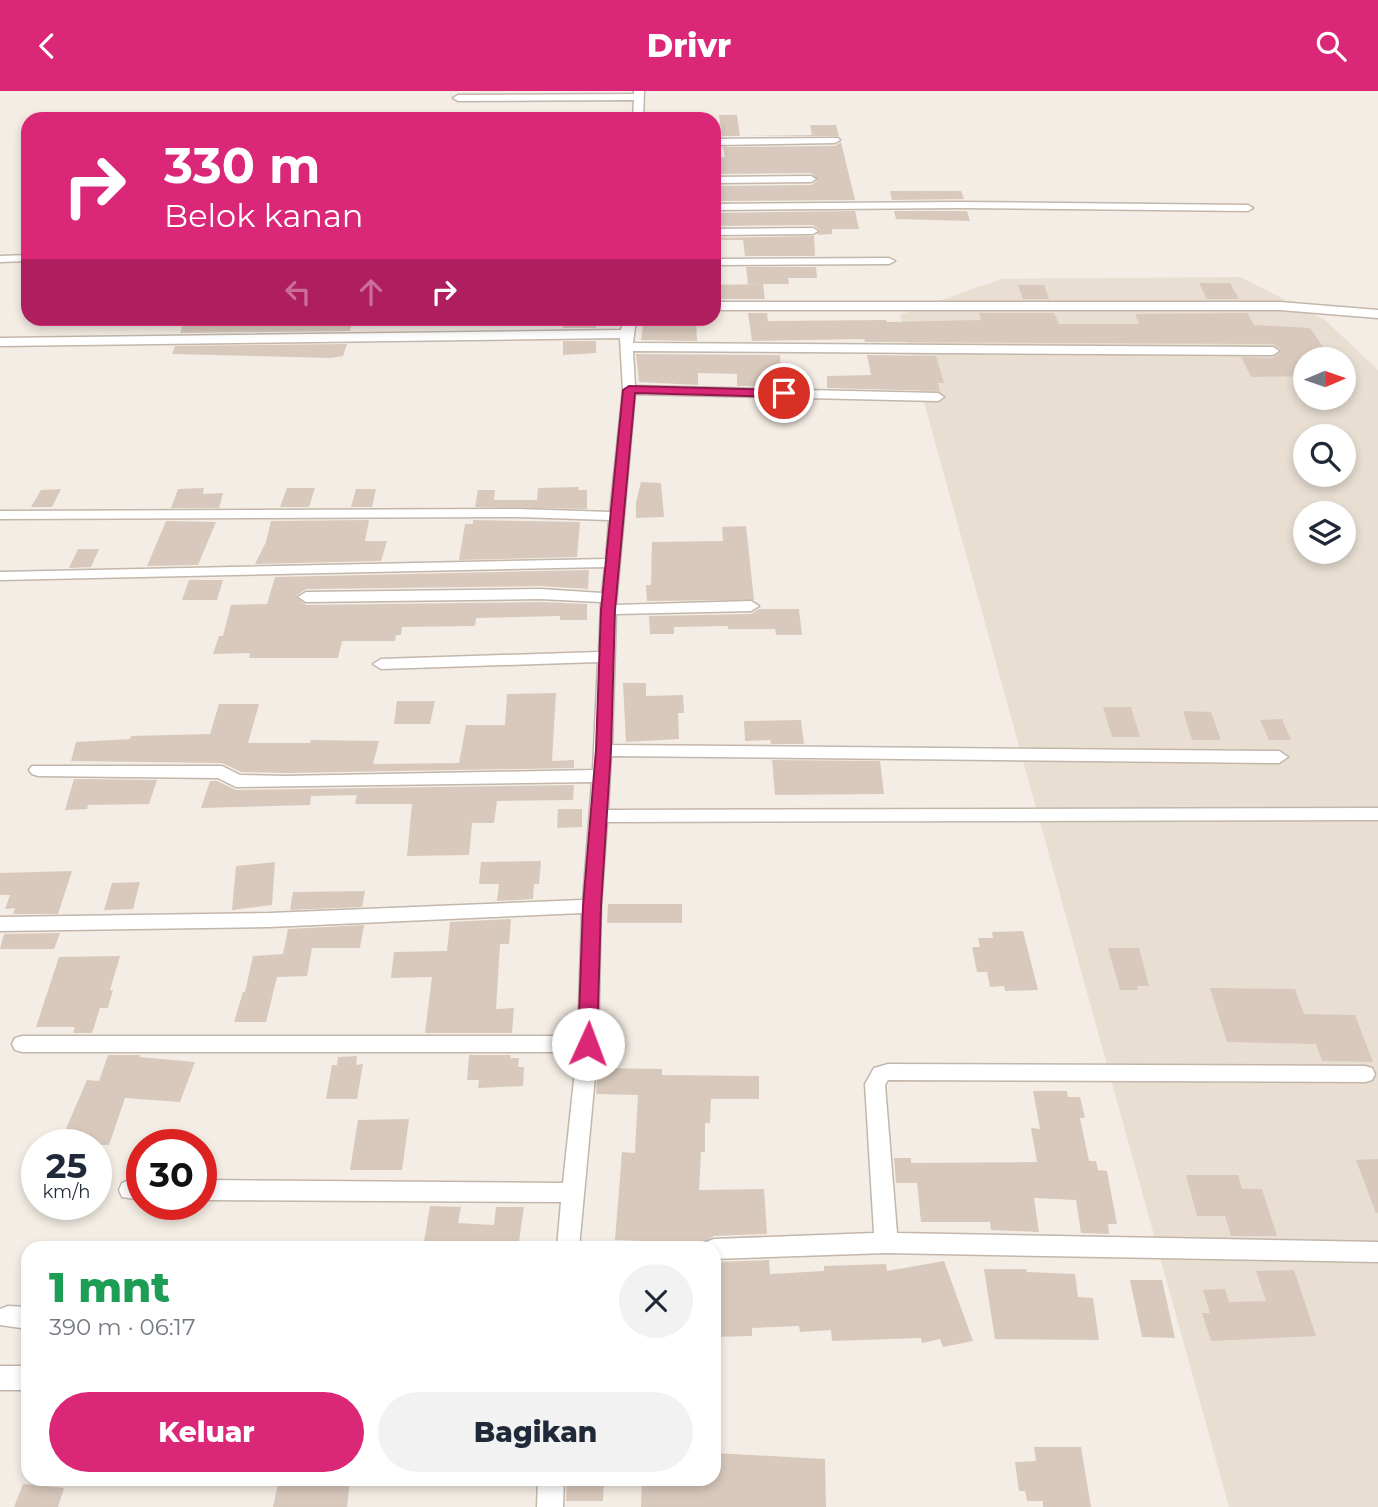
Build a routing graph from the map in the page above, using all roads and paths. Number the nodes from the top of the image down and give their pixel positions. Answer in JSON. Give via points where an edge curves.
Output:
{"nodes":[{"id":1,"x":639,"y":94,"type":"edge"},
{"id":2,"x":458,"y":97,"type":"dead end"},
{"id":3,"x":638,"y":112,"type":"edge"},
{"id":4,"x":835,"y":140,"type":"dead end"},
{"id":5,"x":721,"y":142,"type":"edge"},
{"id":6,"x":811,"y":179,"type":"dead end"},
{"id":7,"x":721,"y":180,"type":"edge"},
{"id":8,"x":721,"y":207,"type":"edge"},
{"id":9,"x":1248,"y":208,"type":"dead end"},
{"id":10,"x":813,"y":231,"type":"dead end"},
{"id":11,"x":721,"y":232,"type":"edge"},
{"id":12,"x":21,"y":258,"type":"edge"},
{"id":13,"x":0,"y":259,"type":"edge"},
{"id":14,"x":889,"y":261,"type":"dead end"},
{"id":15,"x":721,"y":262,"type":"edge"},
{"id":16,"x":721,"y":306,"type":"edge"},
{"id":17,"x":1378,"y":314,"type":"edge"},
{"id":18,"x":628,"y":333,"type":"edge"},
{"id":19,"x":0,"y":342,"type":"edge"},
{"id":20,"x":1273,"y":351,"type":"dead end"},
{"id":21,"x":629,"y":390,"type":"junction"},
{"id":22,"x":938,"y":397,"type":"dead end"},
{"id":23,"x":0,"y":515,"type":"edge"},
{"id":24,"x":616,"y":516,"type":"junction"},
{"id":25,"x":611,"y":563,"type":"junction"},
{"id":26,"x":0,"y":576,"type":"edge"},
{"id":27,"x":306,"y":597,"type":"dead end"},
{"id":28,"x":608,"y":604,"type":"junction"},
{"id":29,"x":751,"y":606,"type":"dead end"},
{"id":30,"x":606,"y":657,"type":"junction"},
{"id":31,"x":381,"y":664,"type":"dead end"},
{"id":32,"x":603,"y":750,"type":"junction"},
{"id":33,"x":1279,"y":757,"type":"dead end"},
{"id":34,"x":38,"y":770,"type":"dead end"},
{"id":35,"x":601,"y":776,"type":"junction"},
{"id":36,"x":1378,"y":814,"type":"edge"},
{"id":37,"x":600,"y":816,"type":"junction"},
{"id":38,"x":592,"y":906,"type":"junction"},
{"id":39,"x":0,"y":924,"type":"edge"},
{"id":40,"x":22,"y":1044,"type":"dead end"},
{"id":41,"x":588,"y":1044,"type":"junction"},
{"id":42,"x":1366,"y":1074,"type":"dead end"},
{"id":43,"x":217,"y":1190,"type":"edge"},
{"id":44,"x":575,"y":1193,"type":"junction"},
{"id":45,"x":569,"y":1241,"type":"edge"},
{"id":46,"x":886,"y":1243,"type":"junction"},
{"id":47,"x":721,"y":1248,"type":"edge"},
{"id":48,"x":1378,"y":1252,"type":"edge"},
{"id":49,"x":0,"y":1378,"type":"edge"},
{"id":50,"x":21,"y":1378,"type":"edge"},
{"id":51,"x":551,"y":1486,"type":"edge"},
{"id":52,"x":550,"y":1507,"type":"edge"}],
"edges":[{"from":1,"to":2,"type":"street"},
{"from":1,"to":3,"type":"street"},
{"from":4,"to":5,"type":"street"},
{"from":6,"to":7,"type":"street"},
{"from":8,"to":9,"type":"street"},
{"from":10,"to":11,"type":"street"},
{"from":12,"to":13,"type":"street"},
{"from":14,"to":15,"type":"street"},
{"from":16,"to":17,"type":"street","via":[[1279,306]]},
{"from":18,"to":19,"type":"street"},
{"from":18,"to":20,"type":"street"},
{"from":18,"to":21,"type":"street"},
{"from":21,"to":22,"type":"street"},
{"from":21,"to":24,"type":"street"},
{"from":23,"to":24,"type":"street"},
{"from":24,"to":25,"type":"street"},
{"from":25,"to":26,"type":"street"},
{"from":25,"to":28,"type":"street"},
{"from":27,"to":28,"type":"street","via":[[540,594]]},
{"from":28,"to":29,"type":"street"},
{"from":28,"to":30,"type":"street"},
{"from":30,"to":31,"type":"street"},
{"from":30,"to":32,"type":"street"},
{"from":32,"to":33,"type":"street"},
{"from":32,"to":35,"type":"street"},
{"from":34,"to":35,"type":"street","via":[[222,772],[236,781],[285,782]]},
{"from":35,"to":37,"type":"street"},
{"from":36,"to":37,"type":"street"},
{"from":37,"to":38,"type":"street"},
{"from":38,"to":39,"type":"street","via":[[270,920]]},
{"from":38,"to":41,"type":"street"},
{"from":40,"to":41,"type":"street"},
{"from":41,"to":44,"type":"street"},
{"from":42,"to":46,"type":"street","via":[[881,1074],[875,1084]]},
{"from":43,"to":44,"type":"street"},
{"from":44,"to":45,"type":"street"},
{"from":46,"to":47,"type":"street"},
{"from":46,"to":48,"type":"street"},
{"from":49,"to":50,"type":"street"},
{"from":51,"to":52,"type":"street"}]}
